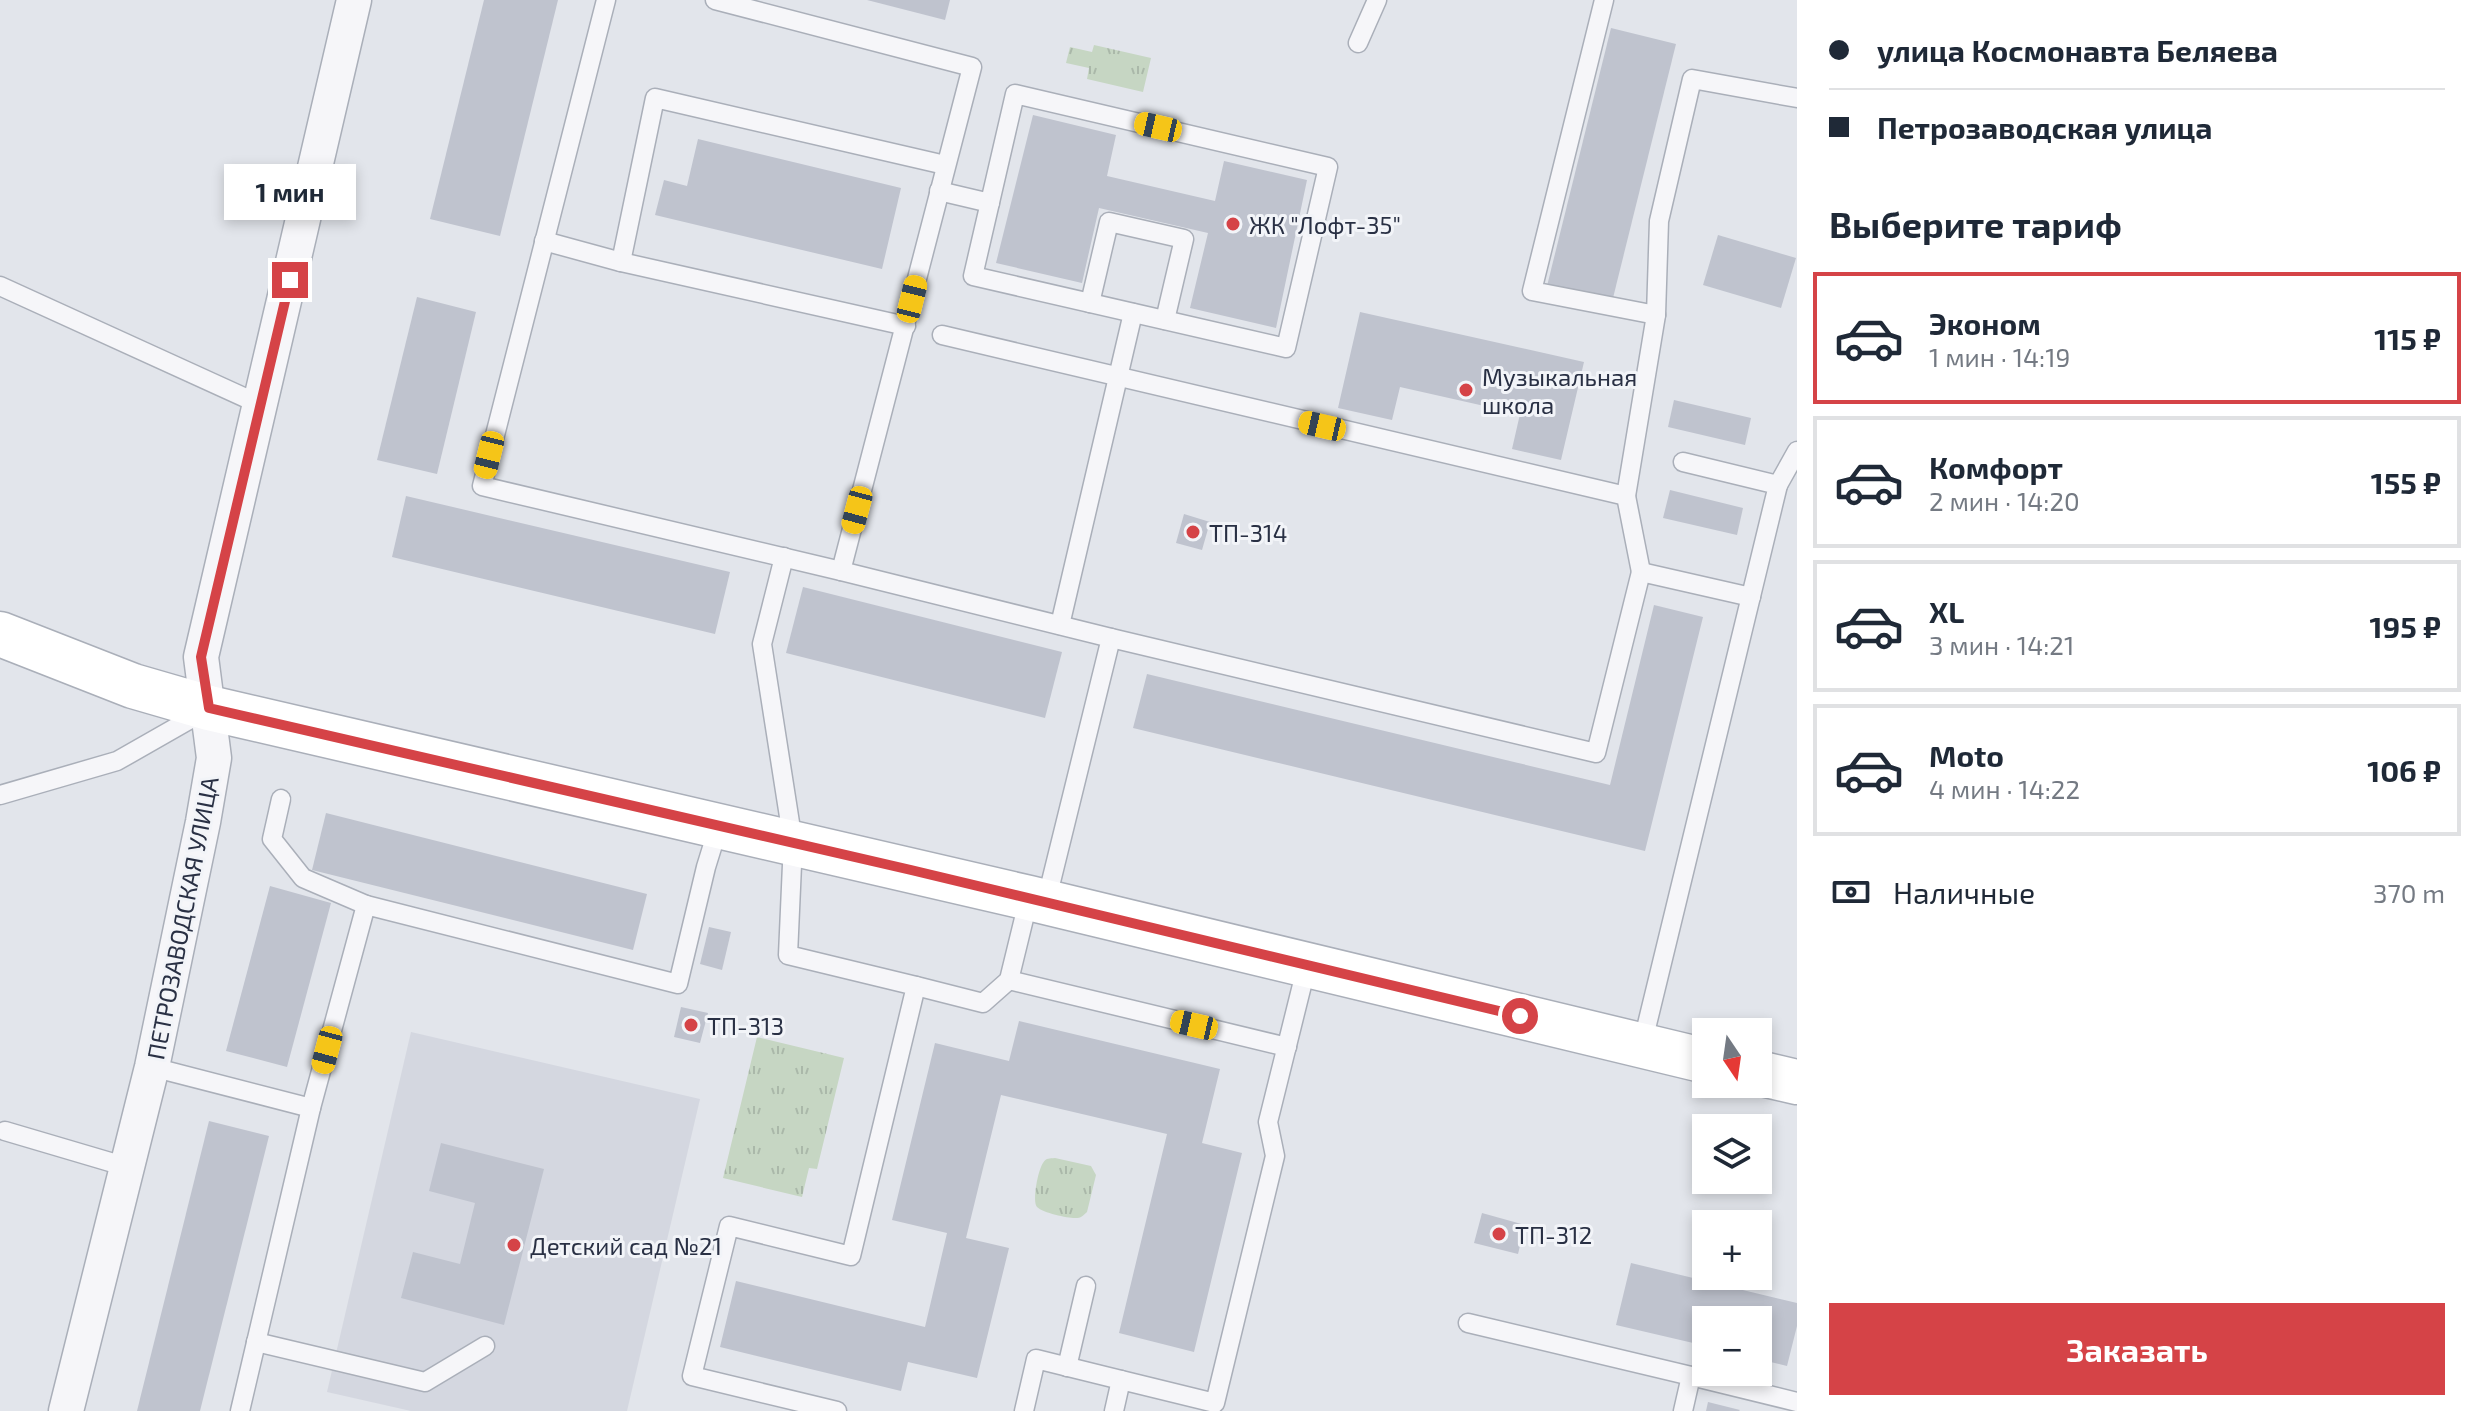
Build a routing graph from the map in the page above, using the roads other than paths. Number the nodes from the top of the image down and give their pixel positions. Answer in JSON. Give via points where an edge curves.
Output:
{"nodes":[{"id":1,"x":354,"y":0,"type":"edge"},
{"id":2,"x":606,"y":0,"type":"edge"},
{"id":3,"x":715,"y":0,"type":"edge"},
{"id":4,"x":1377,"y":0,"type":"edge"},
{"id":5,"x":1604,"y":0,"type":"edge"},
{"id":6,"x":1358,"y":43,"type":"dead end"},
{"id":7,"x":1797,"y":98,"type":"edge"},
{"id":8,"x":945,"y":165,"type":"junction"},
{"id":9,"x":939,"y":191,"type":"junction"},
{"id":10,"x":990,"y":203,"type":"junction"},
{"id":11,"x":544,"y":241,"type":"junction"},
{"id":12,"x":621,"y":262,"type":"junction"},
{"id":13,"x":0,"y":286,"type":"edge"},
{"id":14,"x":1090,"y":303,"type":"junction"},
{"id":15,"x":1133,"y":313,"type":"junction"},
{"id":16,"x":1656,"y":315,"type":"junction"},
{"id":17,"x":1165,"y":320,"type":"junction"},
{"id":18,"x":906,"y":326,"type":"junction"},
{"id":19,"x":942,"y":335,"type":"dead end"},
{"id":20,"x":1118,"y":377,"type":"junction"},
{"id":21,"x":261,"y":405,"type":"junction"},
{"id":22,"x":1797,"y":451,"type":"edge"},
{"id":23,"x":1683,"y":462,"type":"dead end"},
{"id":24,"x":1778,"y":485,"type":"junction"},
{"id":25,"x":1626,"y":496,"type":"junction"},
{"id":26,"x":784,"y":557,"type":"junction"},
{"id":27,"x":841,"y":571,"type":"junction"},
{"id":28,"x":1641,"y":572,"type":"junction"},
{"id":29,"x":1751,"y":597,"type":"junction"},
{"id":30,"x":1060,"y":625,"type":"junction"},
{"id":31,"x":0,"y":634,"type":"edge"},
{"id":32,"x":1111,"y":638,"type":"junction"},
{"id":33,"x":209,"y":708,"type":"junction"},
{"id":34,"x":0,"y":795,"type":"edge"},
{"id":35,"x":281,"y":799,"type":"dead end"},
{"id":36,"x":719,"y":825,"type":"junction"},
{"id":37,"x":793,"y":842,"type":"junction"},
{"id":38,"x":1037,"y":900,"type":"junction"},
{"id":39,"x":366,"y":905,"type":"junction"},
{"id":40,"x":1307,"y":965,"type":"junction"},
{"id":41,"x":1009,"y":980,"type":"junction"},
{"id":42,"x":916,"y":986,"type":"junction"},
{"id":43,"x":1642,"y":1045,"type":"junction"},
{"id":44,"x":1287,"y":1047,"type":"junction"},
{"id":45,"x":1692,"y":1058,"type":"edge"},
{"id":46,"x":152,"y":1067,"type":"junction"},
{"id":47,"x":1772,"y":1076,"type":"edge"},
{"id":48,"x":1797,"y":1082,"type":"edge"},
{"id":49,"x":311,"y":1108,"type":"junction"},
{"id":50,"x":5,"y":1131,"type":"dead end"},
{"id":51,"x":127,"y":1167,"type":"junction"},
{"id":52,"x":1086,"y":1286,"type":"dead end"},
{"id":53,"x":1468,"y":1323,"type":"dead end"},
{"id":54,"x":256,"y":1342,"type":"junction"},
{"id":55,"x":485,"y":1346,"type":"dead end"},
{"id":56,"x":1067,"y":1367,"type":"junction"},
{"id":57,"x":1691,"y":1376,"type":"junction"},
{"id":58,"x":1121,"y":1380,"type":"junction"},
{"id":59,"x":1797,"y":1402,"type":"edge"},
{"id":60,"x":66,"y":1411,"type":"edge"},
{"id":61,"x":240,"y":1411,"type":"edge"},
{"id":62,"x":837,"y":1411,"type":"edge"},
{"id":63,"x":1024,"y":1411,"type":"edge"},
{"id":64,"x":1114,"y":1411,"type":"edge"},
{"id":65,"x":1683,"y":1411,"type":"edge"}],
"edges":[{"from":1,"to":21,"type":"street","name":"ПЕТРОЗАВОДСКАЯ УЛИЦА"},
{"from":2,"to":11,"type":"lane"},
{"from":3,"to":8,"type":"lane","via":[[972,67]]},
{"from":4,"to":6,"type":"lane"},
{"from":5,"to":16,"type":"lane","via":[[1532,291]]},
{"from":7,"to":16,"type":"lane","via":[[1692,79],[1659,221]]},
{"from":8,"to":9,"type":"lane"},
{"from":8,"to":12,"type":"lane","via":[[655,98]]},
{"from":9,"to":10,"type":"lane"},
{"from":9,"to":18,"type":"lane"},
{"from":10,"to":14,"type":"lane","via":[[973,276]]},
{"from":10,"to":17,"type":"lane","via":[[1015,94],[1328,167],[1286,348]]},
{"from":11,"to":12,"type":"lane"},
{"from":11,"to":26,"type":"lane","via":[[482,486]]},
{"from":12,"to":18,"type":"lane"},
{"from":13,"to":21,"type":"lane"},
{"from":14,"to":15,"type":"lane"},
{"from":14,"to":17,"type":"lane","via":[[1109,222],[1124,225],[1184,239]]},
{"from":15,"to":17,"type":"lane"},
{"from":15,"to":20,"type":"lane"},
{"from":16,"to":25,"type":"lane"},
{"from":18,"to":27,"type":"lane"},
{"from":19,"to":20,"type":"lane"},
{"from":20,"to":25,"type":"lane"},
{"from":20,"to":30,"type":"lane"},
{"from":21,"to":33,"type":"street","name":"ПЕТРОЗАВОДСКАЯ УЛИЦА","via":[[201,657]]},
{"from":22,"to":24,"type":"lane"},
{"from":23,"to":24,"type":"lane"},
{"from":24,"to":29,"type":"lane"},
{"from":25,"to":28,"type":"lane"},
{"from":26,"to":27,"type":"lane"},
{"from":26,"to":37,"type":"lane","via":[[762,644]]},
{"from":27,"to":30,"type":"lane"},
{"from":28,"to":29,"type":"lane"},
{"from":28,"to":32,"type":"lane","via":[[1596,753]]},
{"from":29,"to":43,"type":"lane"},
{"from":30,"to":32,"type":"lane"},
{"from":31,"to":33,"type":"street","via":[[133,686]]},
{"from":32,"to":38,"type":"lane"},
{"from":33,"to":34,"type":"lane","via":[[117,761]]},
{"from":33,"to":36,"type":"street"},
{"from":33,"to":46,"type":"street","name":"ПЕТРОЗАВОДСКАЯ УЛИЦА","via":[[214,758]]},
{"from":35,"to":39,"type":"lane","via":[[272,839],[303,878]]},
{"from":36,"to":37,"type":"street"},
{"from":36,"to":39,"type":"lane","via":[[678,984]]},
{"from":37,"to":38,"type":"street"},
{"from":37,"to":42,"type":"lane","via":[[788,955]]},
{"from":38,"to":40,"type":"street"},
{"from":38,"to":41,"type":"lane"},
{"from":39,"to":49,"type":"lane"},
{"from":40,"to":43,"type":"street"},
{"from":40,"to":44,"type":"lane"},
{"from":41,"to":42,"type":"lane","via":[[983,1003]]},
{"from":41,"to":44,"type":"lane"},
{"from":42,"to":62,"type":"lane","via":[[851,1256],[729,1226],[692,1376]]},
{"from":43,"to":45,"type":"street"},
{"from":44,"to":58,"type":"lane","via":[[1268,1122],[1275,1156],[1215,1403]]},
{"from":46,"to":49,"type":"lane"},
{"from":46,"to":51,"type":"street","name":"ПЕТРОЗАВОДСКАЯ УЛИЦА"},
{"from":47,"to":48,"type":"street"},
{"from":49,"to":54,"type":"lane"},
{"from":50,"to":51,"type":"lane"},
{"from":51,"to":60,"type":"street","name":"ПЕТРОЗАВОДСКАЯ УЛИЦА"},
{"from":52,"to":56,"type":"lane"},
{"from":53,"to":57,"type":"lane"},
{"from":54,"to":55,"type":"lane","via":[[425,1382]]},
{"from":54,"to":61,"type":"lane"},
{"from":56,"to":58,"type":"lane"},
{"from":56,"to":63,"type":"lane","via":[[1036,1359]]},
{"from":57,"to":59,"type":"lane"},
{"from":57,"to":65,"type":"lane"},
{"from":58,"to":64,"type":"lane"}]}
